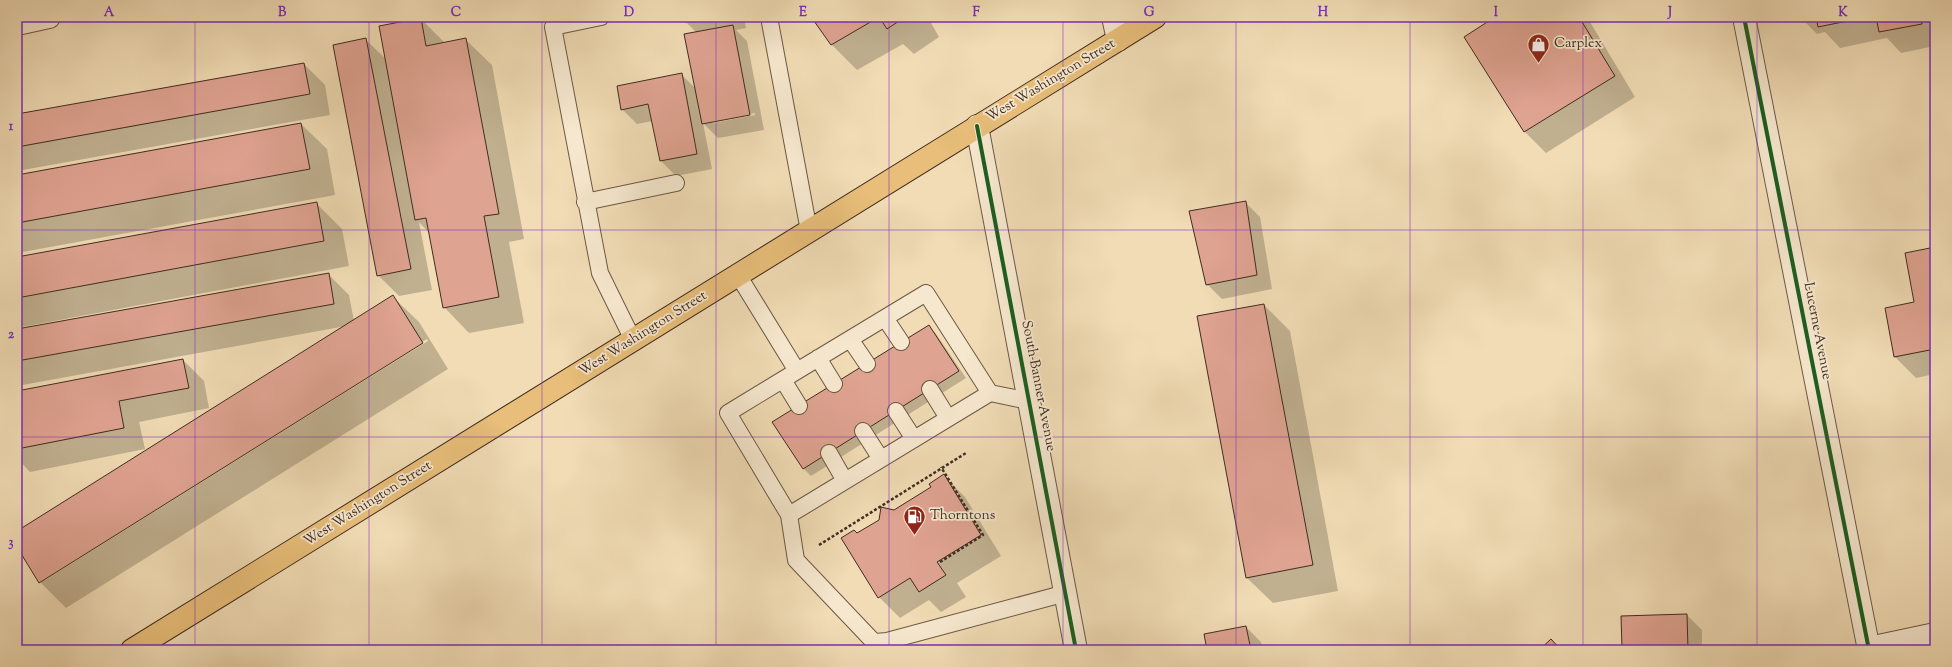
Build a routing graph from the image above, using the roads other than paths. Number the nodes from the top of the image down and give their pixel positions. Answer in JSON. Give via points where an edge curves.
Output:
{"nodes":[{"id":1,"x":48,"y":17,"type":"edge"},
{"id":2,"x":602,"y":17,"type":"edge"},
{"id":3,"x":769,"y":17,"type":"edge"},
{"id":4,"x":1113,"y":17,"type":"edge"},
{"id":5,"x":1155,"y":17,"type":"edge"},
{"id":6,"x":1744,"y":17,"type":"edge"},
{"id":7,"x":17,"y":24,"type":"edge"},
{"id":8,"x":1118,"y":40,"type":"junction"},
{"id":9,"x":977,"y":126,"type":"junction"},
{"id":10,"x":676,"y":183,"type":"dead end"},
{"id":11,"x":585,"y":202,"type":"junction"},
{"id":12,"x":809,"y":231,"type":"junction"},
{"id":13,"x":738,"y":275,"type":"junction"},
{"id":14,"x":885,"y":318,"type":"junction"},
{"id":15,"x":850,"y":339,"type":"junction"},
{"id":16,"x":633,"y":340,"type":"junction"},
{"id":17,"x":901,"y":342,"type":"dead end"},
{"id":18,"x":818,"y":358,"type":"junction"},
{"id":19,"x":866,"y":364,"type":"dead end"},
{"id":20,"x":797,"y":371,"type":"junction"},
{"id":21,"x":783,"y":380,"type":"junction"},
{"id":22,"x":834,"y":384,"type":"dead end"},
{"id":23,"x":930,"y":389,"type":"dead end"},
{"id":24,"x":990,"y":393,"type":"junction"},
{"id":25,"x":1029,"y":401,"type":"junction"},
{"id":26,"x":799,"y":406,"type":"dead end"},
{"id":27,"x":896,"y":411,"type":"dead end"},
{"id":28,"x":948,"y":418,"type":"junction"},
{"id":29,"x":863,"y":431,"type":"dead end"},
{"id":30,"x":914,"y":439,"type":"junction"},
{"id":31,"x":828,"y":453,"type":"dead end"},
{"id":32,"x":881,"y":459,"type":"junction"},
{"id":33,"x":845,"y":481,"type":"junction"},
{"id":34,"x":789,"y":515,"type":"junction"},
{"id":35,"x":1066,"y":593,"type":"junction"},
{"id":36,"x":1935,"y":634,"type":"edge"},
{"id":37,"x":1869,"y":649,"type":"edge"},
{"id":38,"x":132,"y":650,"type":"edge"},
{"id":39,"x":1076,"y":650,"type":"edge"}],
"edges":[{"from":1,"to":7,"type":"street"},
{"from":2,"to":11,"type":"lane","via":[[553,27]]},
{"from":3,"to":12,"type":"lane"},
{"from":4,"to":8,"type":"street"},
{"from":5,"to":8,"type":"main road","name":"West Washington Street"},
{"from":6,"to":37,"type":"street","name":"Lucerne Avenue"},
{"from":8,"to":9,"type":"main road","name":"West Washington Street"},
{"from":9,"to":12,"type":"main road","name":"West Washington Street"},
{"from":9,"to":25,"type":"street","name":"South Banner Avenue"},
{"from":10,"to":11,"type":"lane"},
{"from":11,"to":16,"type":"lane","via":[[600,273]]},
{"from":12,"to":13,"type":"main road","name":"West Washington Street"},
{"from":13,"to":16,"type":"main road","name":"West Washington Street"},
{"from":13,"to":20,"type":"lane"},
{"from":14,"to":15,"type":"lane"},
{"from":14,"to":17,"type":"lane"},
{"from":14,"to":24,"type":"lane","via":[[926,293]]},
{"from":15,"to":18,"type":"lane"},
{"from":15,"to":19,"type":"lane"},
{"from":16,"to":38,"type":"main road","name":"West Washington Street"},
{"from":18,"to":20,"type":"lane"},
{"from":18,"to":22,"type":"lane"},
{"from":20,"to":21,"type":"lane"},
{"from":21,"to":26,"type":"lane"},
{"from":21,"to":34,"type":"lane","via":[[728,414]]},
{"from":23,"to":28,"type":"lane"},
{"from":24,"to":25,"type":"lane"},
{"from":24,"to":28,"type":"lane"},
{"from":25,"to":35,"type":"street","name":"South Banner Avenue"},
{"from":27,"to":30,"type":"lane"},
{"from":28,"to":30,"type":"lane"},
{"from":29,"to":32,"type":"lane"},
{"from":30,"to":32,"type":"lane"},
{"from":31,"to":33,"type":"lane"},
{"from":32,"to":33,"type":"lane"},
{"from":33,"to":34,"type":"lane"},
{"from":34,"to":35,"type":"lane","via":[[796,560],[875,642]]},
{"from":35,"to":39,"type":"street","name":"South Banner Avenue"},
{"from":36,"to":37,"type":"street"}]}
